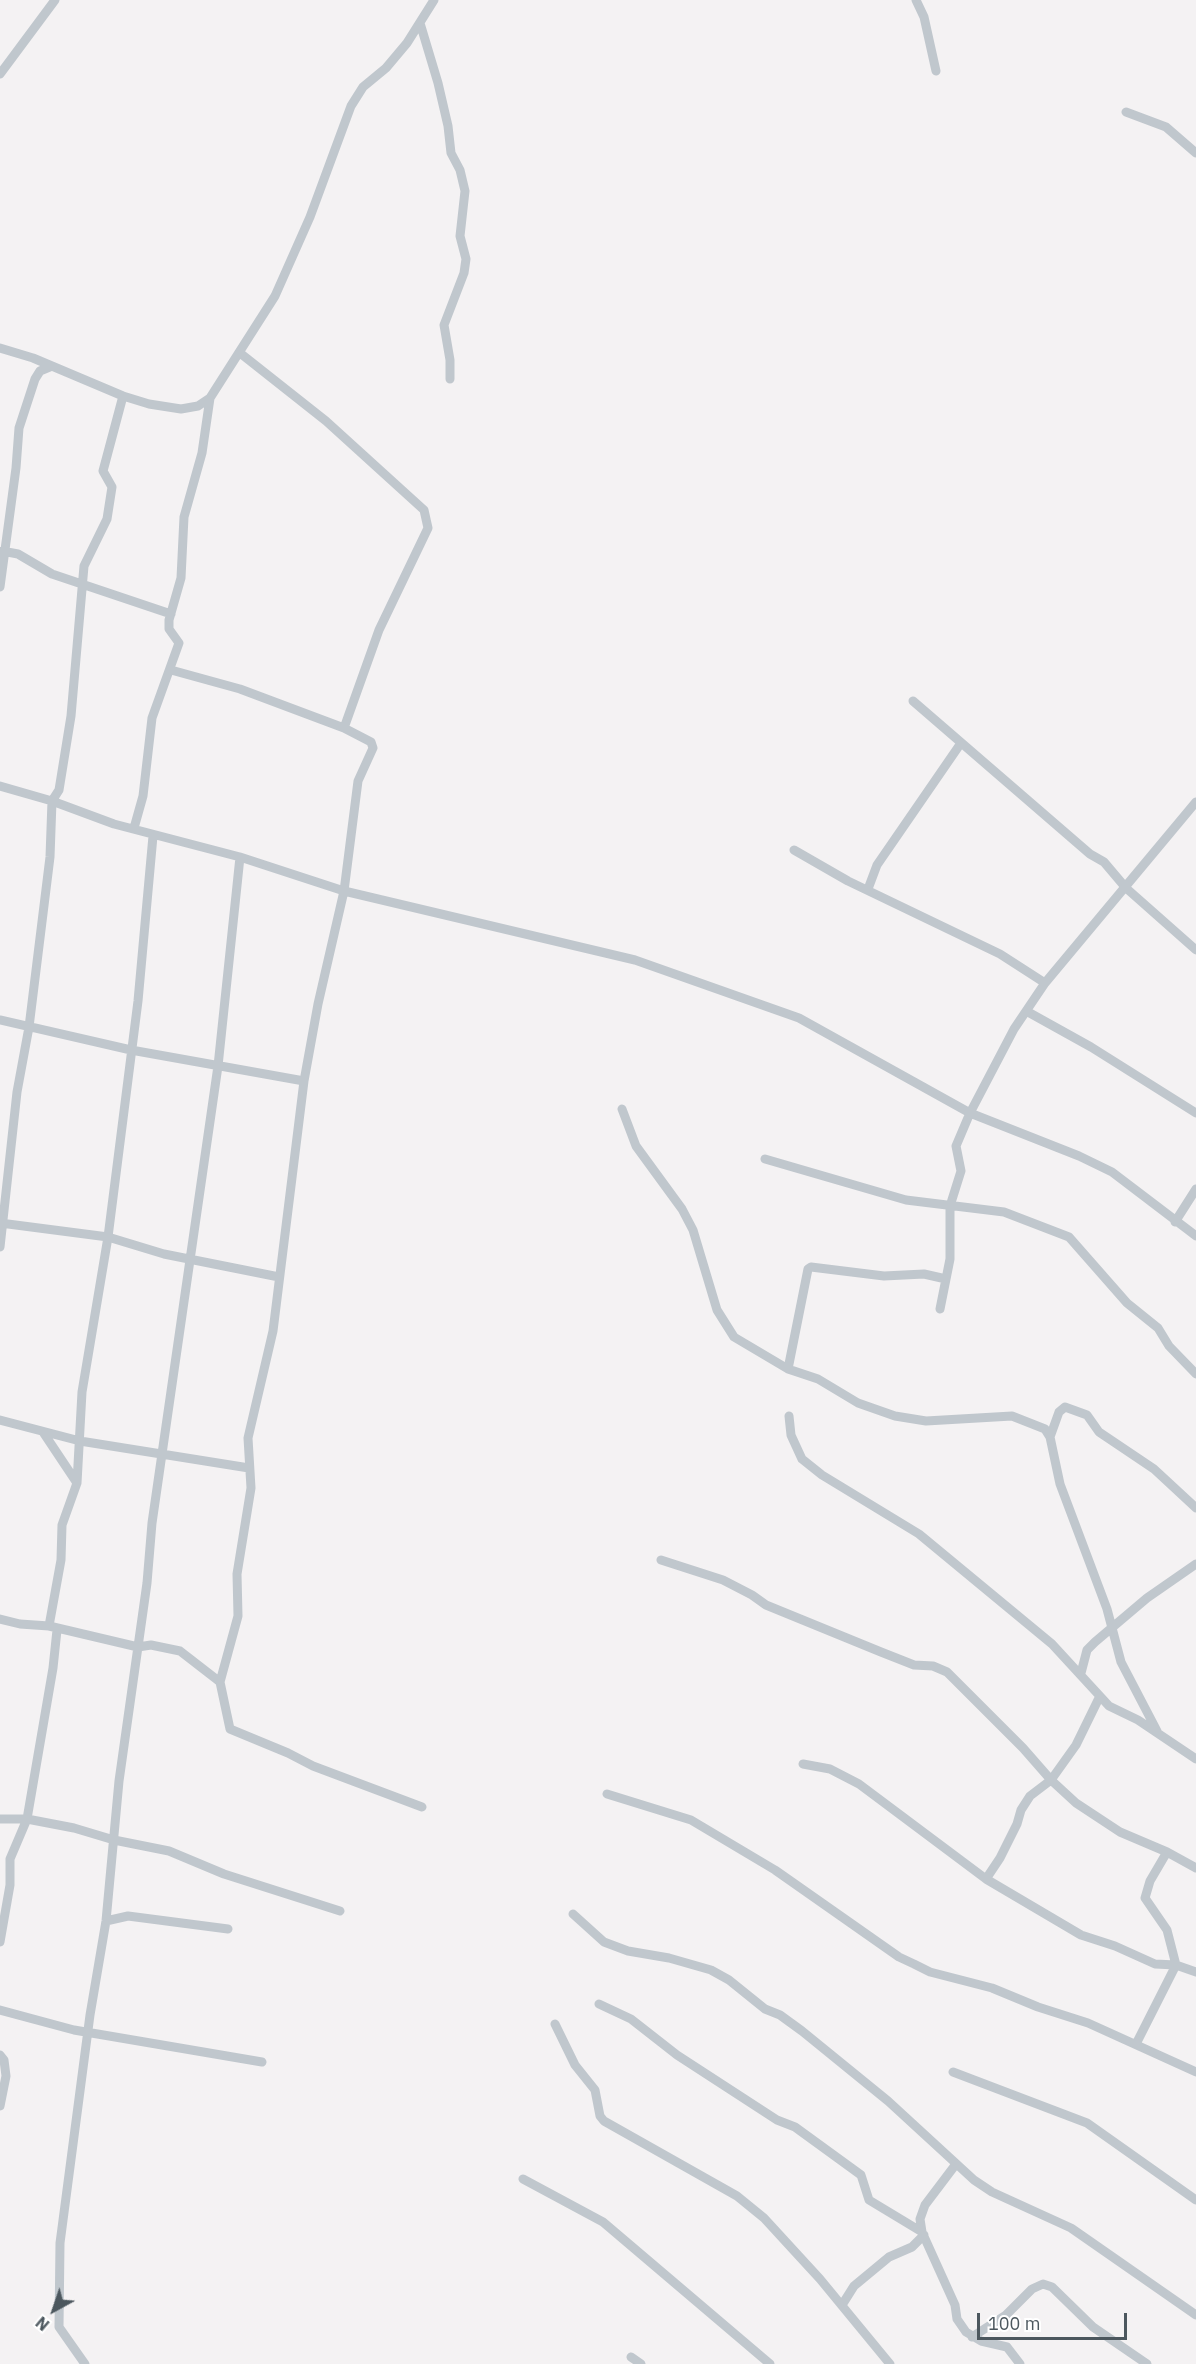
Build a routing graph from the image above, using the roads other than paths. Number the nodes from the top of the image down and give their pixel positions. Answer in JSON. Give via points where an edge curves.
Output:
{"nodes":[{"id":1,"x":55,"y":0,"type":"edge"},
{"id":2,"x":434,"y":0,"type":"edge"},
{"id":3,"x":916,"y":0,"type":"edge"},
{"id":4,"x":420,"y":24,"type":"junction"},
{"id":5,"x":936,"y":71,"type":"dead end"},
{"id":6,"x":0,"y":74,"type":"edge"},
{"id":7,"x":1126,"y":112,"type":"dead end"},
{"id":8,"x":1196,"y":153,"type":"edge"},
{"id":9,"x":0,"y":348,"type":"edge"},
{"id":10,"x":240,"y":353,"type":"junction"},
{"id":11,"x":52,"y":366,"type":"junction"},
{"id":12,"x":450,"y":380,"type":"dead end"},
{"id":13,"x":123,"y":396,"type":"junction"},
{"id":14,"x":210,"y":398,"type":"junction"},
{"id":15,"x":3,"y":551,"type":"edge"},
{"id":16,"x":83,"y":585,"type":"junction"},
{"id":17,"x":0,"y":588,"type":"edge"},
{"id":18,"x":171,"y":614,"type":"junction"},
{"id":19,"x":171,"y":670,"type":"junction"},
{"id":20,"x":913,"y":701,"type":"dead end"},
{"id":21,"x":344,"y":728,"type":"junction"},
{"id":22,"x":961,"y":742,"type":"junction"},
{"id":23,"x":0,"y":786,"type":"edge"},
{"id":24,"x":52,"y":801,"type":"junction"},
{"id":25,"x":1196,"y":802,"type":"edge"},
{"id":26,"x":134,"y":828,"type":"junction"},
{"id":27,"x":153,"y":836,"type":"junction"},
{"id":28,"x":794,"y":850,"type":"dead end"},
{"id":29,"x":240,"y":857,"type":"junction"},
{"id":30,"x":1126,"y":888,"type":"junction"},
{"id":31,"x":868,"y":889,"type":"junction"},
{"id":32,"x":345,"y":891,"type":"junction"},
{"id":33,"x":1196,"y":950,"type":"edge"},
{"id":34,"x":1045,"y":983,"type":"junction"},
{"id":35,"x":1028,"y":1012,"type":"junction"},
{"id":36,"x":0,"y":1020,"type":"edge"},
{"id":37,"x":29,"y":1027,"type":"junction"},
{"id":38,"x":131,"y":1050,"type":"junction"},
{"id":39,"x":218,"y":1066,"type":"junction"},
{"id":40,"x":304,"y":1081,"type":"junction"},
{"id":41,"x":622,"y":1109,"type":"dead end"},
{"id":42,"x":970,"y":1113,"type":"junction"},
{"id":43,"x":1196,"y":1113,"type":"edge"},
{"id":44,"x":765,"y":1160,"type":"dead end"},
{"id":45,"x":1196,"y":1189,"type":"edge"},
{"id":46,"x":950,"y":1206,"type":"junction"},
{"id":47,"x":1175,"y":1222,"type":"junction"},
{"id":48,"x":2,"y":1224,"type":"edge"},
{"id":49,"x":1196,"y":1236,"type":"edge"},
{"id":50,"x":108,"y":1237,"type":"junction"},
{"id":51,"x":0,"y":1247,"type":"edge"},
{"id":52,"x":188,"y":1258,"type":"junction"},
{"id":53,"x":279,"y":1277,"type":"junction"},
{"id":54,"x":946,"y":1279,"type":"junction"},
{"id":55,"x":940,"y":1309,"type":"dead end"},
{"id":56,"x":788,"y":1369,"type":"junction"},
{"id":57,"x":1196,"y":1374,"type":"edge"},
{"id":58,"x":789,"y":1416,"type":"dead end"},
{"id":59,"x":0,"y":1420,"type":"edge"},
{"id":60,"x":43,"y":1432,"type":"junction"},
{"id":61,"x":1050,"y":1437,"type":"junction"},
{"id":62,"x":80,"y":1441,"type":"junction"},
{"id":63,"x":163,"y":1454,"type":"junction"},
{"id":64,"x":249,"y":1468,"type":"junction"},
{"id":65,"x":78,"y":1483,"type":"junction"},
{"id":66,"x":1196,"y":1508,"type":"edge"},
{"id":67,"x":661,"y":1560,"type":"dead end"},
{"id":68,"x":1196,"y":1564,"type":"edge"},
{"id":69,"x":0,"y":1619,"type":"edge"},
{"id":70,"x":53,"y":1628,"type":"junction"},
{"id":71,"x":1112,"y":1630,"type":"junction"},
{"id":72,"x":138,"y":1647,"type":"junction"},
{"id":73,"x":1080,"y":1672,"type":"junction"},
{"id":74,"x":220,"y":1682,"type":"junction"},
{"id":75,"x":1099,"y":1698,"type":"junction"},
{"id":76,"x":1157,"y":1732,"type":"junction"},
{"id":77,"x":1196,"y":1759,"type":"edge"},
{"id":78,"x":803,"y":1764,"type":"dead end"},
{"id":79,"x":1051,"y":1780,"type":"junction"},
{"id":80,"x":607,"y":1794,"type":"dead end"},
{"id":81,"x":422,"y":1807,"type":"dead end"},
{"id":82,"x":0,"y":1819,"type":"edge"},
{"id":83,"x":27,"y":1820,"type":"junction"},
{"id":84,"x":114,"y":1840,"type":"junction"},
{"id":85,"x":1167,"y":1852,"type":"junction"},
{"id":86,"x":1196,"y":1868,"type":"edge"},
{"id":87,"x":986,"y":1880,"type":"junction"},
{"id":88,"x":340,"y":1911,"type":"dead end"},
{"id":89,"x":573,"y":1914,"type":"dead end"},
{"id":90,"x":106,"y":1920,"type":"junction"},
{"id":91,"x":228,"y":1929,"type":"dead end"},
{"id":92,"x":0,"y":1942,"type":"edge"},
{"id":93,"x":1176,"y":1965,"type":"junction"},
{"id":94,"x":1196,"y":1972,"type":"edge"},
{"id":95,"x":599,"y":2004,"type":"dead end"},
{"id":96,"x":0,"y":2010,"type":"edge"},
{"id":97,"x":555,"y":2024,"type":"dead end"},
{"id":98,"x":88,"y":2032,"type":"junction"},
{"id":99,"x":1136,"y":2044,"type":"junction"},
{"id":100,"x":0,"y":2055,"type":"edge"},
{"id":101,"x":262,"y":2062,"type":"dead end"},
{"id":102,"x":953,"y":2072,"type":"dead end"},
{"id":103,"x":1196,"y":2072,"type":"edge"},
{"id":104,"x":0,"y":2106,"type":"edge"},
{"id":105,"x":956,"y":2164,"type":"junction"},
{"id":106,"x":523,"y":2179,"type":"dead end"},
{"id":107,"x":1196,"y":2200,"type":"edge"},
{"id":108,"x":923,"y":2234,"type":"junction"},
{"id":109,"x":842,"y":2305,"type":"junction"},
{"id":110,"x":1196,"y":2315,"type":"edge"},
{"id":111,"x":972,"y":2337,"type":"junction"},
{"id":112,"x":631,"y":2356,"type":"dead end"},
{"id":113,"x":85,"y":2364,"type":"edge"},
{"id":114,"x":641,"y":2364,"type":"edge"},
{"id":115,"x":770,"y":2364,"type":"edge"},
{"id":116,"x":890,"y":2364,"type":"edge"},
{"id":117,"x":1020,"y":2364,"type":"edge"},
{"id":118,"x":1147,"y":2364,"type":"edge"}],
"edges":[{"from":1,"to":6,"type":"street"},
{"from":2,"to":4,"type":"street"},
{"from":3,"to":5,"type":"street","via":[[924,17]]},
{"from":4,"to":10,"type":"street","via":[[386,68],[363,87],[351,106],[310,217],[275,296]]},
{"from":4,"to":12,"type":"street","via":[[438,83],[451,153],[465,191],[460,236],[466,259],[464,273],[444,325]]},
{"from":7,"to":8,"type":"street","via":[[1166,128]]},
{"from":9,"to":11,"type":"street"},
{"from":10,"to":14,"type":"street"},
{"from":10,"to":21,"type":"street","via":[[326,421],[424,510],[428,528],[379,630]]},
{"from":11,"to":13,"type":"street"},
{"from":11,"to":15,"type":"street","via":[[40,371],[35,379],[19,428]]},
{"from":13,"to":14,"type":"street","via":[[181,409],[198,406]]},
{"from":13,"to":16,"type":"street","via":[[103,471],[112,487],[107,519],[84,566]]},
{"from":14,"to":18,"type":"street","via":[[202,453],[184,517],[181,578]]},
{"from":15,"to":16,"type":"street","via":[[18,554],[52,574]]},
{"from":15,"to":17,"type":"street"},
{"from":16,"to":18,"type":"street"},
{"from":16,"to":24,"type":"street","via":[[71,716],[58,790]]},
{"from":18,"to":19,"type":"street","via":[[169,629],[179,643]]},
{"from":19,"to":21,"type":"street","via":[[240,689]]},
{"from":19,"to":26,"type":"street","via":[[152,718],[143,796]]},
{"from":20,"to":22,"type":"street"},
{"from":21,"to":32,"type":"street","via":[[371,742],[373,748],[358,781]]},
{"from":22,"to":30,"type":"street","via":[[1104,862]]},
{"from":22,"to":31,"type":"street","via":[[877,865]]},
{"from":23,"to":24,"type":"street"},
{"from":24,"to":26,"type":"street"},
{"from":24,"to":37,"type":"street","via":[[50,856]]},
{"from":25,"to":30,"type":"street"},
{"from":26,"to":27,"type":"street"},
{"from":27,"to":29,"type":"street"},
{"from":27,"to":38,"type":"street"},
{"from":28,"to":31,"type":"street"},
{"from":29,"to":32,"type":"street"},
{"from":29,"to":39,"type":"street"},
{"from":30,"to":33,"type":"street"},
{"from":30,"to":34,"type":"street"},
{"from":31,"to":34,"type":"street","via":[[1000,954]]},
{"from":32,"to":40,"type":"street"},
{"from":32,"to":42,"type":"street","via":[[635,960],[788,1014]]},
{"from":34,"to":35,"type":"street"},
{"from":35,"to":42,"type":"street","via":[[1014,1029]]},
{"from":35,"to":43,"type":"street"},
{"from":36,"to":37,"type":"street"},
{"from":37,"to":38,"type":"street"},
{"from":37,"to":48,"type":"street","via":[[17,1092]]},
{"from":38,"to":39,"type":"street"},
{"from":38,"to":50,"type":"street"},
{"from":39,"to":40,"type":"street"},
{"from":39,"to":52,"type":"street"},
{"from":40,"to":53,"type":"street"},
{"from":41,"to":56,"type":"street","via":[[636,1146],[693,1230],[717,1310],[735,1337]]},
{"from":42,"to":46,"type":"street","via":[[956,1146],[961,1172]]},
{"from":42,"to":47,"type":"street","via":[[1112,1172]]},
{"from":44,"to":46,"type":"street","via":[[906,1200]]},
{"from":45,"to":47,"type":"street"},
{"from":46,"to":54,"type":"street"},
{"from":46,"to":57,"type":"street","via":[[1004,1212],[1069,1237],[1127,1303],[1158,1328]]},
{"from":47,"to":49,"type":"street"},
{"from":48,"to":50,"type":"street"},
{"from":48,"to":51,"type":"street"},
{"from":50,"to":52,"type":"street"},
{"from":50,"to":62,"type":"street","via":[[82,1392]]},
{"from":52,"to":53,"type":"street"},
{"from":52,"to":63,"type":"street"},
{"from":53,"to":64,"type":"street","via":[[273,1331],[248,1438]]},
{"from":54,"to":55,"type":"street"},
{"from":54,"to":56,"type":"street","via":[[924,1274],[884,1276],[811,1267]]},
{"from":56,"to":61,"type":"street","via":[[895,1416],[926,1421],[1012,1416],[1045,1429]]},
{"from":58,"to":73,"type":"street","via":[[791,1435],[802,1459],[919,1534]]},
{"from":59,"to":60,"type":"street"},
{"from":60,"to":62,"type":"street"},
{"from":60,"to":65,"type":"street"},
{"from":61,"to":66,"type":"street","via":[[1059,1412],[1065,1407],[1087,1415],[1099,1432],[1154,1470]]},
{"from":61,"to":71,"type":"street","via":[[1060,1485]]},
{"from":62,"to":63,"type":"street"},
{"from":62,"to":65,"type":"street"},
{"from":63,"to":64,"type":"street"},
{"from":63,"to":72,"type":"street"},
{"from":64,"to":74,"type":"street","via":[[251,1488],[237,1574],[238,1616]]},
{"from":65,"to":70,"type":"street","via":[[62,1525]]},
{"from":67,"to":79,"type":"street","via":[[723,1581],[766,1605],[892,1656],[947,1672]]},
{"from":68,"to":71,"type":"street"},
{"from":69,"to":70,"type":"street"},
{"from":70,"to":72,"type":"street"},
{"from":70,"to":83,"type":"street","via":[[53,1668]]},
{"from":71,"to":73,"type":"street","via":[[1087,1650]]},
{"from":71,"to":76,"type":"street","via":[[1121,1662]]},
{"from":72,"to":74,"type":"street","via":[[151,1645],[180,1651]]},
{"from":72,"to":84,"type":"street"},
{"from":73,"to":75,"type":"street"},
{"from":74,"to":81,"type":"street","via":[[230,1729],[313,1766]]},
{"from":75,"to":76,"type":"street"},
{"from":75,"to":79,"type":"street","via":[[1076,1745]]},
{"from":76,"to":77,"type":"street"},
{"from":78,"to":87,"type":"street","via":[[830,1769],[859,1784]]},
{"from":79,"to":85,"type":"street","via":[[1076,1803],[1120,1832]]},
{"from":79,"to":87,"type":"street","via":[[1030,1796]]},
{"from":80,"to":99,"type":"street","via":[[691,1820],[775,1870],[899,1957],[1088,2023]]},
{"from":82,"to":83,"type":"street"},
{"from":83,"to":84,"type":"street"},
{"from":83,"to":92,"type":"street","via":[[10,1859],[10,1885]]},
{"from":84,"to":88,"type":"street","via":[[169,1851],[224,1874]]},
{"from":84,"to":90,"type":"street"},
{"from":85,"to":86,"type":"street"},
{"from":85,"to":93,"type":"street","via":[[1145,1898],[1167,1930]]},
{"from":87,"to":93,"type":"street","via":[[1081,1935],[1155,1964]]},
{"from":89,"to":105,"type":"street","via":[[604,1942],[711,1970],[729,1980],[765,2009],[802,2031],[888,2101]]},
{"from":90,"to":91,"type":"street","via":[[128,1916]]},
{"from":90,"to":98,"type":"street"},
{"from":93,"to":94,"type":"street"},
{"from":93,"to":99,"type":"street"},
{"from":95,"to":108,"type":"street","via":[[630,2019],[676,2055],[777,2120],[795,2127],[861,2175],[869,2200]]},
{"from":96,"to":98,"type":"street"},
{"from":97,"to":109,"type":"street","via":[[575,2065],[595,2090],[604,2121],[737,2196],[764,2218]]},
{"from":98,"to":101,"type":"street"},
{"from":98,"to":113,"type":"street","via":[[62,2231],[58,2313],[59,2327]]},
{"from":99,"to":103,"type":"street"},
{"from":100,"to":104,"type":"street","via":[[6,2076]]},
{"from":102,"to":107,"type":"street","via":[[1087,2123]]},
{"from":105,"to":108,"type":"street","via":[[925,2205],[920,2219]]},
{"from":105,"to":110,"type":"street","via":[[992,2192],[1071,2228]]},
{"from":106,"to":115,"type":"street","via":[[603,2222]]},
{"from":108,"to":109,"type":"street","via":[[912,2247],[889,2257],[854,2286]]},
{"from":108,"to":111,"type":"street","via":[[955,2305],[957,2319]]},
{"from":109,"to":116,"type":"street"},
{"from":111,"to":117,"type":"street","via":[[1007,2347]]},
{"from":111,"to":118,"type":"street","via":[[1043,2284],[1052,2287],[1093,2327]]},
{"from":112,"to":114,"type":"street"}]}
